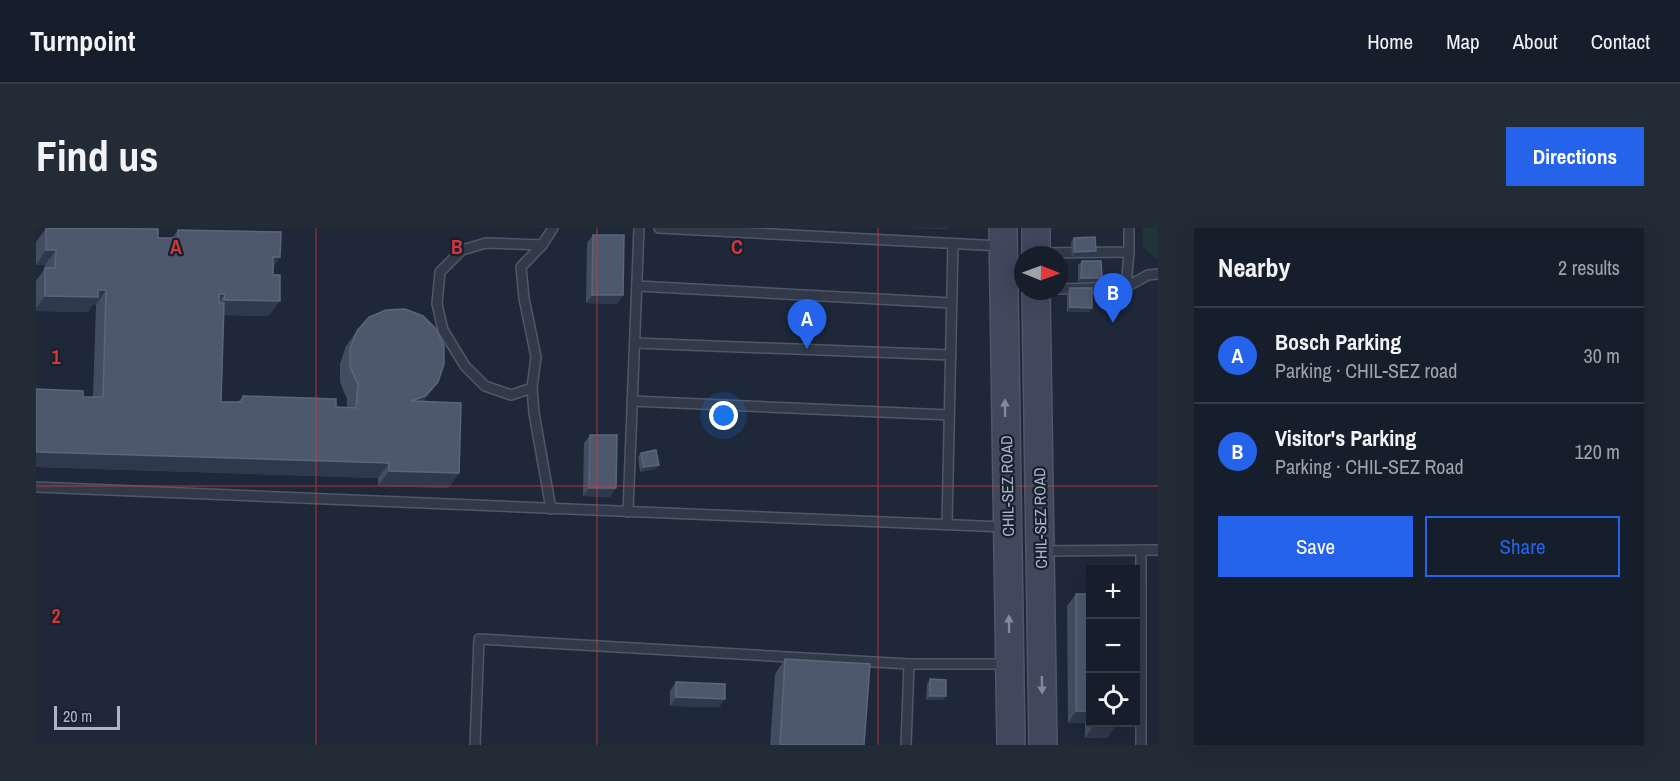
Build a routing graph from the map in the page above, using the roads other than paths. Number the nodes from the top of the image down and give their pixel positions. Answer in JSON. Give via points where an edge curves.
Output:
{"nodes":[{"id":1,"x":553,"y":228,"type":"edge"},
{"id":2,"x":639,"y":228,"type":"edge"},
{"id":3,"x":659,"y":228,"type":"edge"},
{"id":4,"x":1129,"y":228,"type":"edge"},
{"id":5,"x":1003,"y":237,"type":"edge"},
{"id":6,"x":953,"y":244,"type":"junction"},
{"id":7,"x":542,"y":245,"type":"junction"},
{"id":8,"x":1036,"y":245,"type":"edge"},
{"id":9,"x":1129,"y":252,"type":"junction"},
{"id":10,"x":1158,"y":274,"type":"edge"},
{"id":11,"x":637,"y":286,"type":"junction"},
{"id":12,"x":1126,"y":287,"type":"junction"},
{"id":13,"x":1068,"y":289,"type":"edge"},
{"id":14,"x":1036,"y":300,"type":"edge"},
{"id":15,"x":952,"y":303,"type":"junction"},
{"id":16,"x":635,"y":343,"type":"junction"},
{"id":17,"x":951,"y":355,"type":"junction"},
{"id":18,"x":532,"y":388,"type":"junction"},
{"id":19,"x":632,"y":401,"type":"junction"},
{"id":20,"x":950,"y":415,"type":"junction"},
{"id":21,"x":36,"y":487,"type":"edge"},
{"id":22,"x":550,"y":509,"type":"junction"},
{"id":23,"x":628,"y":512,"type":"junction"},
{"id":24,"x":947,"y":524,"type":"junction"},
{"id":25,"x":1007,"y":527,"type":"junction"},
{"id":26,"x":1141,"y":550,"type":"junction"},
{"id":27,"x":1158,"y":550,"type":"edge"},
{"id":28,"x":1040,"y":551,"type":"junction"},
{"id":29,"x":909,"y":664,"type":"junction"},
{"id":30,"x":1009,"y":664,"type":"junction"},
{"id":31,"x":475,"y":745,"type":"edge"},
{"id":32,"x":906,"y":745,"type":"edge"},
{"id":33,"x":1011,"y":745,"type":"edge"},
{"id":34,"x":1043,"y":745,"type":"edge"},
{"id":35,"x":1141,"y":745,"type":"edge"}],
"edges":[{"from":1,"to":7,"type":"lane"},
{"from":2,"to":11,"type":"lane"},
{"from":3,"to":6,"type":"lane"},
{"from":4,"to":9,"type":"lane"},
{"from":5,"to":6,"type":"lane"},
{"from":25,"to":5,"type":"street","name":"CHIL-SEZ ROAD","one_way":true},
{"from":6,"to":15,"type":"lane"},
{"from":7,"to":18,"type":"lane","via":[[521,267],[536,357]]},
{"from":7,"to":18,"type":"lane","via":[[486,243],[462,250],[440,272],[436,304],[443,330],[465,366],[485,386],[511,395]]},
{"from":8,"to":9,"type":"lane"},
{"from":9,"to":12,"type":"lane"},
{"from":10,"to":12,"type":"lane"},
{"from":11,"to":15,"type":"lane"},
{"from":11,"to":16,"type":"lane"},
{"from":12,"to":13,"type":"lane"},
{"from":14,"to":28,"type":"street","name":"CHIL-SEZ ROAD"},
{"from":15,"to":17,"type":"lane"},
{"from":16,"to":17,"type":"lane"},
{"from":16,"to":19,"type":"lane"},
{"from":17,"to":20,"type":"lane"},
{"from":18,"to":22,"type":"lane"},
{"from":19,"to":20,"type":"lane"},
{"from":19,"to":23,"type":"lane"},
{"from":20,"to":24,"type":"lane"},
{"from":21,"to":22,"type":"lane"},
{"from":22,"to":23,"type":"lane"},
{"from":23,"to":24,"type":"lane"},
{"from":24,"to":25,"type":"lane"},
{"from":30,"to":25,"type":"street","name":"CHIL-SEZ ROAD","one_way":true},
{"from":26,"to":27,"type":"lane"},
{"from":26,"to":28,"type":"lane"},
{"from":26,"to":35,"type":"lane"},
{"from":28,"to":34,"type":"street","name":"CHIL-SEZ ROAD","one_way":true},
{"from":29,"to":30,"type":"lane"},
{"from":29,"to":31,"type":"lane","via":[[479,639]]},
{"from":29,"to":32,"type":"lane"},
{"from":30,"to":33,"type":"street","name":"CHIL-SEZ ROAD"}]}
